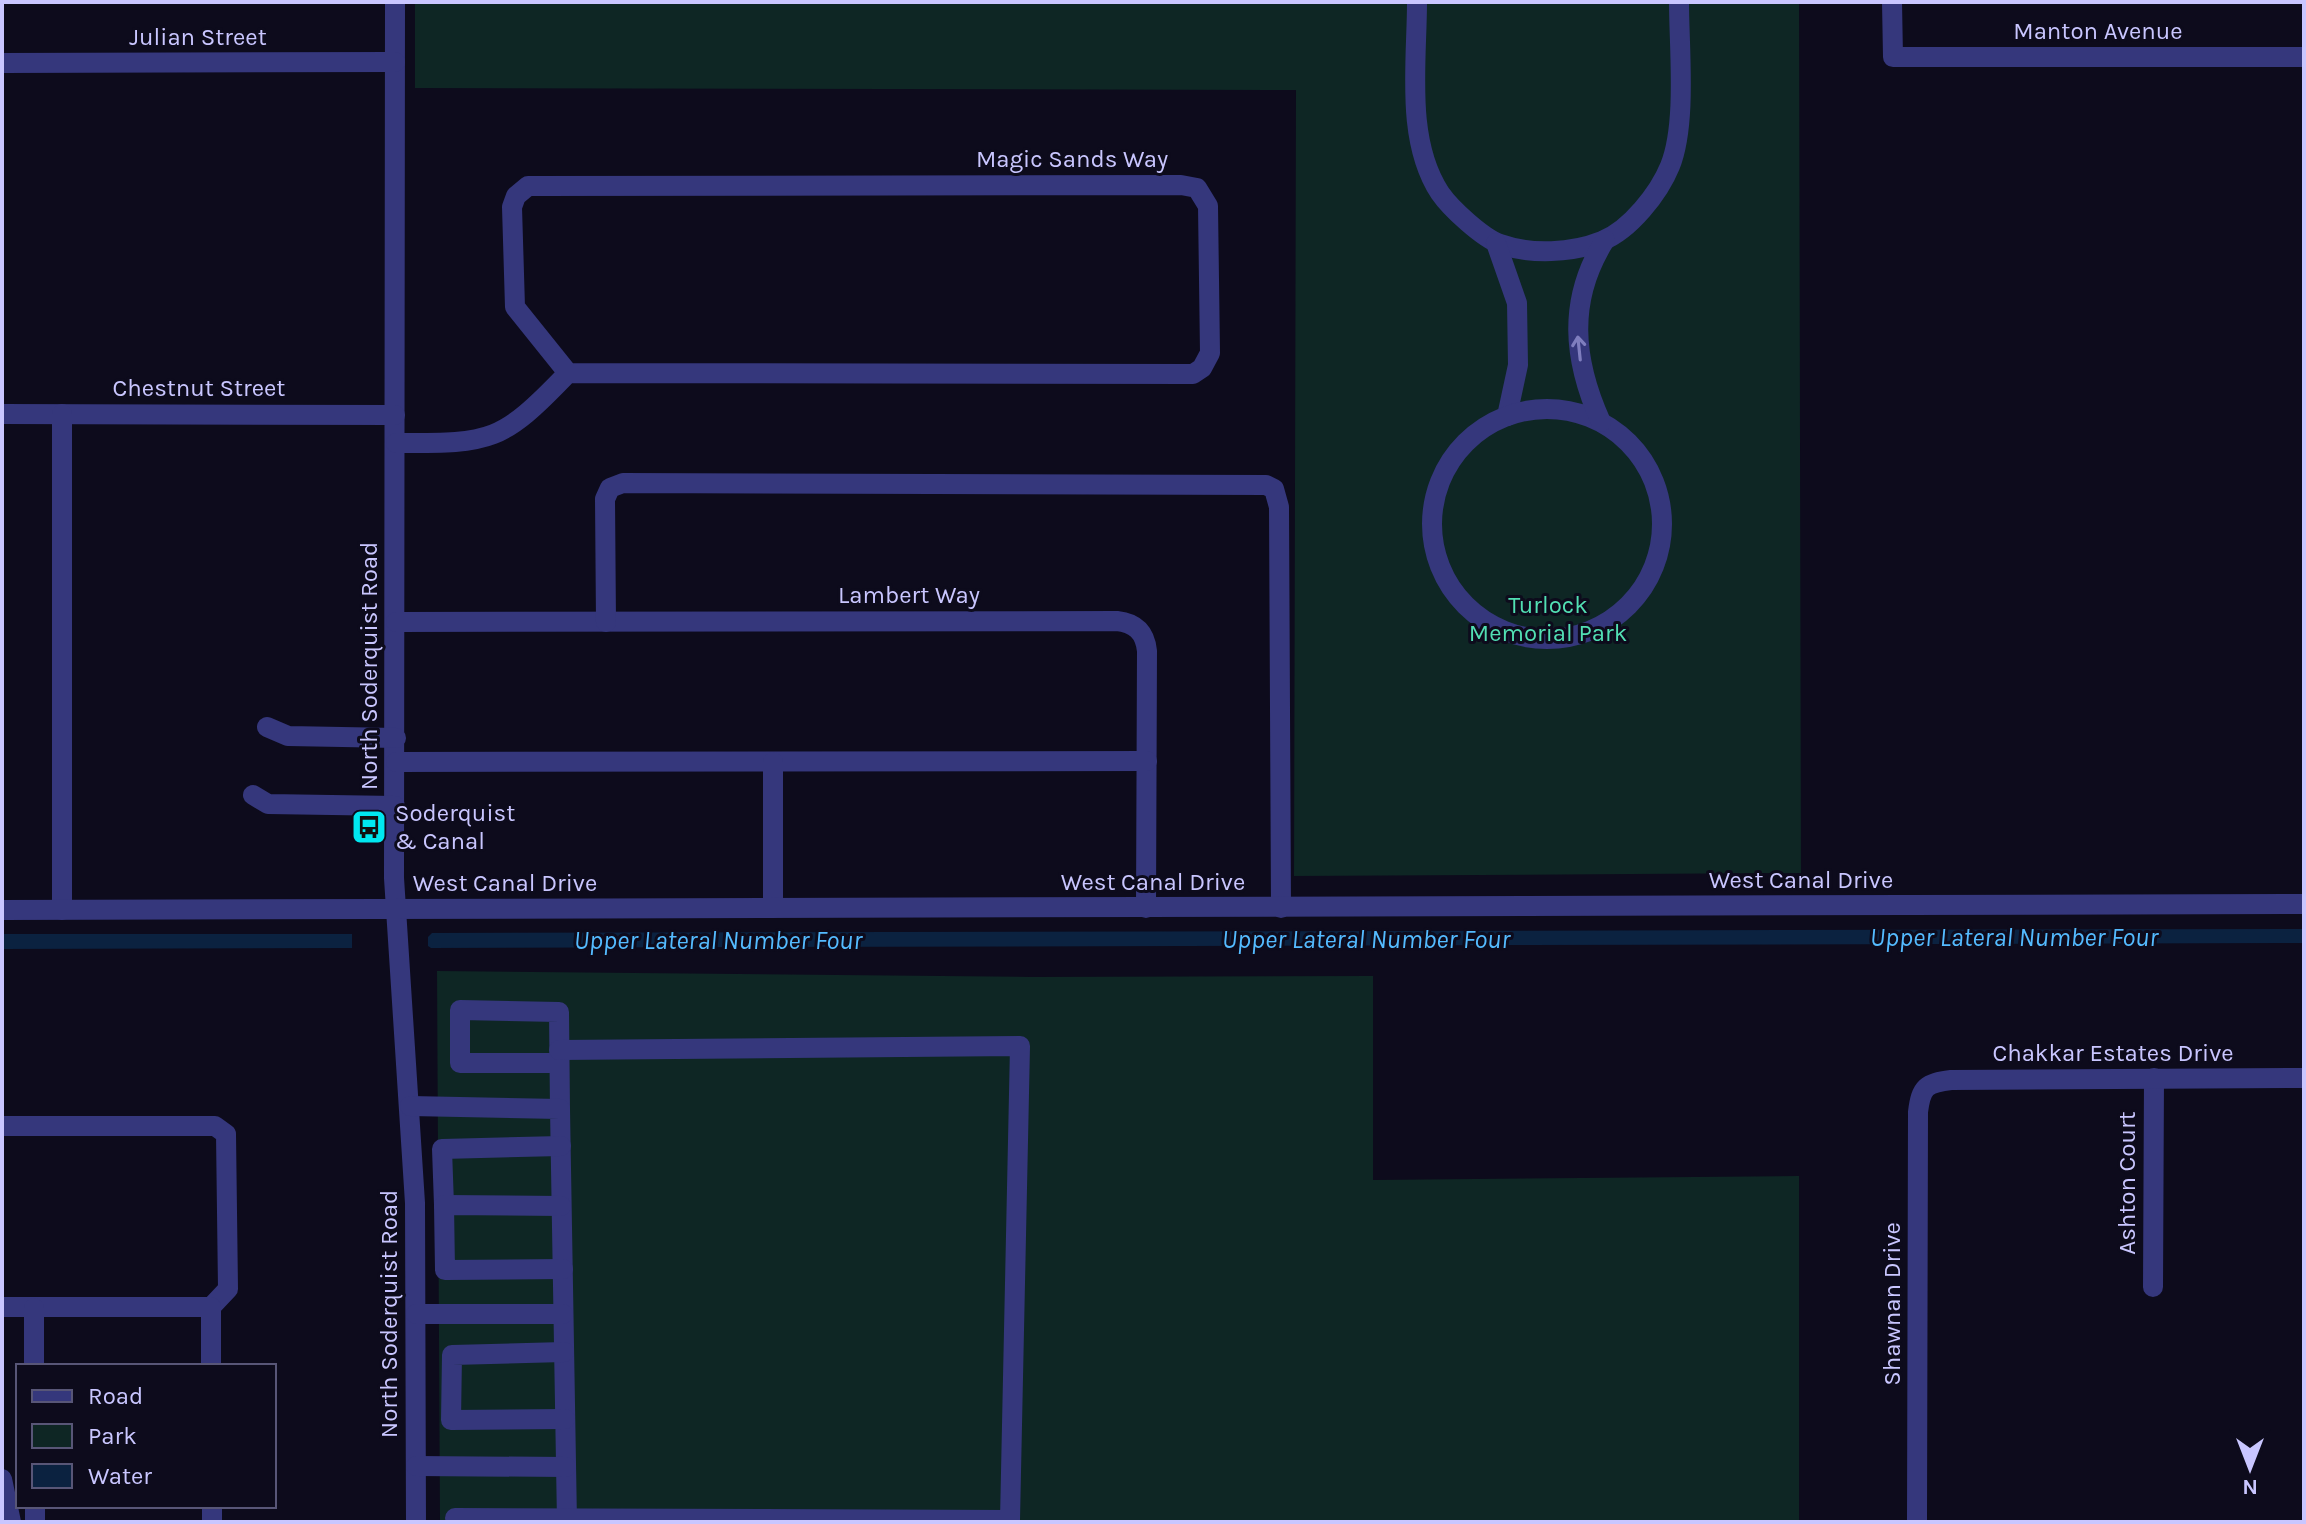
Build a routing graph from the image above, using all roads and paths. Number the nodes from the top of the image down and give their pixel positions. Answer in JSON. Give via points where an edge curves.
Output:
{"nodes":[{"id":1,"x":395,"y":2,"type":"edge"},
{"id":2,"x":1417,"y":2,"type":"edge"},
{"id":3,"x":1679,"y":2,"type":"edge"},
{"id":4,"x":1892,"y":2,"type":"edge"},
{"id":5,"x":2304,"y":57,"type":"edge"},
{"id":6,"x":395,"y":62,"type":"junction"},
{"id":7,"x":2,"y":63,"type":"edge"},
{"id":8,"x":1605,"y":240,"type":"junction"},
{"id":9,"x":1496,"y":243,"type":"junction"},
{"id":10,"x":568,"y":373,"type":"junction"},
{"id":11,"x":2,"y":414,"type":"edge"},
{"id":12,"x":62,"y":414,"type":"junction"},
{"id":13,"x":395,"y":415,"type":"junction"},
{"id":14,"x":1507,"y":416,"type":"junction"},
{"id":15,"x":1601,"y":422,"type":"junction"},
{"id":16,"x":396,"y":443,"type":"junction"},
{"id":17,"x":396,"y":622,"type":"junction"},
{"id":18,"x":606,"y":622,"type":"junction"},
{"id":19,"x":267,"y":727,"type":"dead end"},
{"id":20,"x":396,"y":738,"type":"junction"},
{"id":21,"x":1147,"y":761,"type":"junction"},
{"id":22,"x":396,"y":762,"type":"junction"},
{"id":23,"x":773,"y":762,"type":"junction"},
{"id":24,"x":253,"y":795,"type":"dead end"},
{"id":25,"x":395,"y":806,"type":"junction"},
{"id":26,"x":2304,"y":904,"type":"edge"},
{"id":27,"x":773,"y":908,"type":"junction"},
{"id":28,"x":1146,"y":908,"type":"junction"},
{"id":29,"x":1281,"y":908,"type":"junction"},
{"id":30,"x":394,"y":909,"type":"junction"},
{"id":31,"x":2,"y":910,"type":"edge"},
{"id":32,"x":62,"y":910,"type":"junction"},
{"id":33,"x":559,"y":1056,"type":"junction"},
{"id":34,"x":2154,"y":1078,"type":"junction"},
{"id":35,"x":2304,"y":1078,"type":"edge"},
{"id":36,"x":1925,"y":1087,"type":"joint"},
{"id":37,"x":410,"y":1106,"type":"junction"},
{"id":38,"x":560,"y":1109,"type":"junction"},
{"id":39,"x":2,"y":1126,"type":"edge"},
{"id":40,"x":561,"y":1146,"type":"junction"},
{"id":41,"x":444,"y":1205,"type":"junction"},
{"id":42,"x":561,"y":1206,"type":"junction"},
{"id":43,"x":563,"y":1269,"type":"junction"},
{"id":44,"x":2153,"y":1287,"type":"dead end"},
{"id":45,"x":2,"y":1307,"type":"edge"},
{"id":46,"x":211,"y":1307,"type":"junction"},
{"id":47,"x":34,"y":1308,"type":"junction"},
{"id":48,"x":416,"y":1314,"type":"junction"},
{"id":49,"x":563,"y":1314,"type":"junction"},
{"id":50,"x":564,"y":1352,"type":"junction"},
{"id":51,"x":34,"y":1364,"type":"edge"},
{"id":52,"x":211,"y":1364,"type":"edge"},
{"id":53,"x":565,"y":1419,"type":"junction"},
{"id":54,"x":416,"y":1466,"type":"junction"},
{"id":55,"x":566,"y":1467,"type":"junction"},
{"id":56,"x":2,"y":1479,"type":"edge"},
{"id":57,"x":455,"y":1518,"type":"dead end"},
{"id":58,"x":567,"y":1520,"type":"edge"},
{"id":59,"x":1010,"y":1521,"type":"edge"},
{"id":60,"x":11,"y":1522,"type":"edge"},
{"id":61,"x":416,"y":1522,"type":"edge"},
{"id":62,"x":1917,"y":1522,"type":"edge"}],
"edges":[{"from":1,"to":6,"type":"street","name":"North Soderquist Road"},
{"from":2,"to":9,"type":"street","via":[[1417,118],[1424,157],[1440,193]]},
{"from":3,"to":8,"type":"street","via":[[1679,117],[1671,163],[1655,196]]},
{"from":4,"to":5,"type":"street","name":"Manton Avenue","via":[[1893,57]]},
{"from":6,"to":7,"type":"street","name":"Julian Street"},
{"from":6,"to":13,"type":"street","name":"North Soderquist Road"},
{"from":8,"to":9,"type":"street","via":[[1578,249],[1548,250]]},
{"from":15,"to":8,"type":"street","one_way":true,"via":[[1581,368],[1577,328],[1590,263]]},
{"from":9,"to":14,"type":"street","via":[[1517,303],[1518,365]]},
{"from":10,"to":10,"type":"street","name":"Magic Sands Way","via":[[1193,374],[1210,353],[1208,206],[1197,188],[1181,185],[528,186],[512,207],[515,307]]},
{"from":10,"to":16,"type":"street","via":[[523,418],[489,437]]},
{"from":11,"to":12,"type":"street","name":"Chestnut Street"},
{"from":12,"to":13,"type":"street","name":"Chestnut Street"},
{"from":12,"to":32,"type":"street"},
{"from":13,"to":16,"type":"street","name":"North Soderquist Road"},
{"from":14,"to":15,"type":"street","via":[[1555,409]]},
{"from":14,"to":15,"type":"street","via":[[1465,442],[1443,471],[1431,537],[1440,570],[1458,599],[1484,621],[1515,636],[1548,640],[1582,635],[1612,620],[1637,597],[1655,567],[1662,534],[1656,490],[1628,442]]},
{"from":16,"to":17,"type":"street","name":"North Soderquist Road"},
{"from":17,"to":18,"type":"street","name":"Lambert Way"},
{"from":17,"to":20,"type":"street","name":"North Soderquist Road"},
{"from":18,"to":21,"type":"street","name":"Lambert Way","via":[[1124,622],[1140,630],[1147,645]]},
{"from":18,"to":29,"type":"street","via":[[605,499],[610,488],[623,483],[1266,485],[1274,489],[1279,507]]},
{"from":19,"to":20,"type":"street","via":[[288,736]]},
{"from":20,"to":22,"type":"street","name":"North Soderquist Road"},
{"from":21,"to":23,"type":"street"},
{"from":21,"to":28,"type":"street","name":"Lambert Way"},
{"from":22,"to":23,"type":"street"},
{"from":22,"to":25,"type":"street","name":"North Soderquist Road"},
{"from":23,"to":27,"type":"street"},
{"from":24,"to":25,"type":"street","via":[[268,804]]},
{"from":25,"to":30,"type":"street","name":"North Soderquist Road"},
{"from":26,"to":29,"type":"street","name":"West Canal Drive"},
{"from":27,"to":28,"type":"street","name":"West Canal Drive"},
{"from":27,"to":30,"type":"street","name":"West Canal Drive"},
{"from":28,"to":29,"type":"street","name":"West Canal Drive"},
{"from":30,"to":32,"type":"street","name":"West Canal Drive"},
{"from":30,"to":37,"type":"street","name":"North Soderquist Road"},
{"from":31,"to":32,"type":"street","name":"West Canal Drive"},
{"from":33,"to":33,"type":"street","via":[[559,1012],[460,1010],[460,1063]]},
{"from":33,"to":38,"type":"street"},
{"from":33,"to":59,"type":"street","via":[[1020,1046]]},
{"from":34,"to":35,"type":"street","name":"Chakkar Estates Drive"},
{"from":34,"to":36,"type":"street","name":"Chakkar Estates Drive","via":[[1951,1080]]},
{"from":34,"to":44,"type":"street","name":"Ashton Court"},
{"from":36,"to":62,"type":"street","name":"Shawnan Drive","via":[[1918,1112]]},
{"from":37,"to":38,"type":"street"},
{"from":37,"to":48,"type":"street","name":"North Soderquist Road"},
{"from":38,"to":40,"type":"street"},
{"from":39,"to":46,"type":"street","via":[[215,1126],[226,1134],[228,1289]]},
{"from":40,"to":41,"type":"street","via":[[442,1149]]},
{"from":40,"to":42,"type":"street"},
{"from":41,"to":42,"type":"street"},
{"from":41,"to":43,"type":"street","via":[[445,1270]]},
{"from":42,"to":43,"type":"street"},
{"from":43,"to":49,"type":"street"},
{"from":45,"to":47,"type":"street"},
{"from":46,"to":47,"type":"street"},
{"from":46,"to":52,"type":"street"},
{"from":47,"to":51,"type":"street"},
{"from":48,"to":49,"type":"street"},
{"from":48,"to":54,"type":"street","name":"North Soderquist Road"},
{"from":49,"to":50,"type":"street"},
{"from":50,"to":53,"type":"street"},
{"from":50,"to":53,"type":"street","via":[[452,1355],[451,1420]]},
{"from":53,"to":55,"type":"street"},
{"from":54,"to":55,"type":"street"},
{"from":54,"to":61,"type":"street","name":"North Soderquist Road"},
{"from":55,"to":58,"type":"street"},
{"from":56,"to":60,"type":"street"},
{"from":57,"to":58,"type":"street"},
{"from":58,"to":59,"type":"street"}]}
